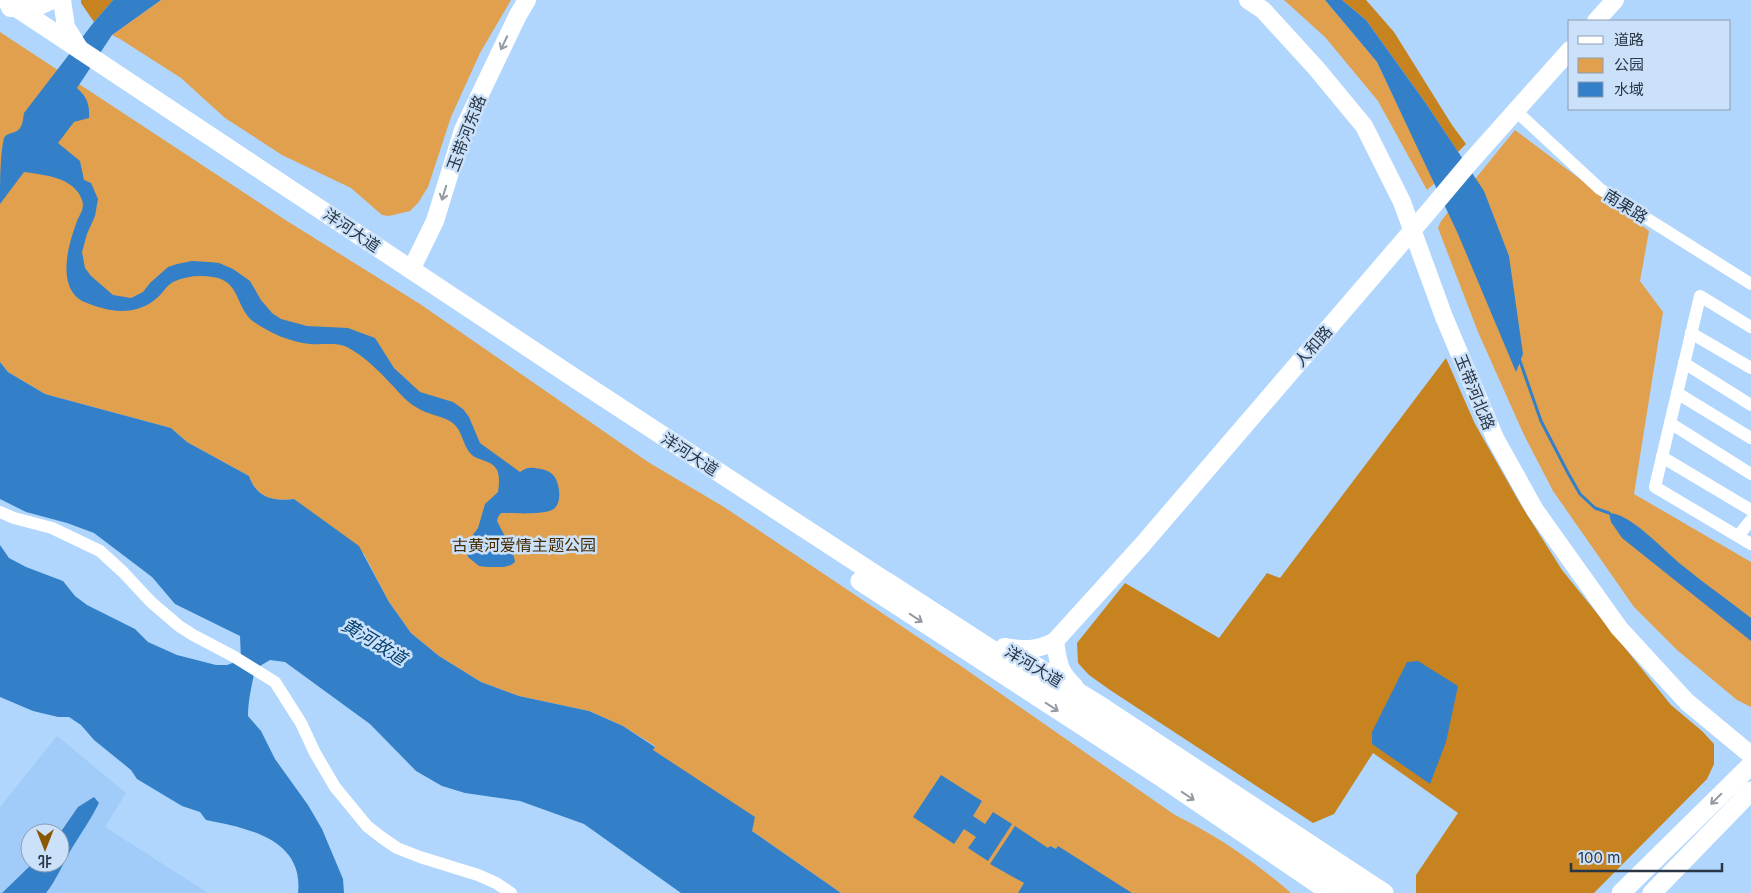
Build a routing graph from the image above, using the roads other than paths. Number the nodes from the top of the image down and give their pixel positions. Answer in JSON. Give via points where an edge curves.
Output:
{"nodes":[{"id":1,"x":52,"y":0,"type":"edge"},
{"id":2,"x":62,"y":0,"type":"edge"},
{"id":3,"x":527,"y":0,"type":"edge"},
{"id":4,"x":1248,"y":0,"type":"edge"},
{"id":5,"x":1615,"y":0,"type":"edge"},
{"id":6,"x":18,"y":9,"type":"edge"},
{"id":7,"x":1597,"y":20,"type":"edge"},
{"id":8,"x":82,"y":52,"type":"junction"},
{"id":9,"x":1568,"y":52,"type":"edge"},
{"id":10,"x":1516,"y":110,"type":"junction"},
{"id":11,"x":1412,"y":230,"type":"junction"},
{"id":12,"x":411,"y":270,"type":"junction"},
{"id":13,"x":1751,"y":284,"type":"edge"},
{"id":14,"x":1751,"y":327,"type":"edge"},
{"id":15,"x":1691,"y":333,"type":"junction"},
{"id":16,"x":1684,"y":363,"type":"junction"},
{"id":17,"x":1751,"y":368,"type":"edge"},
{"id":18,"x":1677,"y":393,"type":"junction"},
{"id":19,"x":1751,"y":405,"type":"edge"},
{"id":20,"x":1670,"y":423,"type":"junction"},
{"id":21,"x":1751,"y":438,"type":"edge"},
{"id":22,"x":1662,"y":457,"type":"junction"},
{"id":23,"x":1751,"y":474,"type":"edge"},
{"id":24,"x":1751,"y":510,"type":"edge"},
{"id":25,"x":0,"y":512,"type":"edge"},
{"id":26,"x":1751,"y":520,"type":"edge"},
{"id":27,"x":1738,"y":536,"type":"junction"},
{"id":28,"x":1751,"y":544,"type":"edge"},
{"id":29,"x":886,"y":583,"type":"joint"},
{"id":30,"x":1054,"y":642,"type":"junction"},
{"id":31,"x":998,"y":649,"type":"junction"},
{"id":32,"x":1089,"y":699,"type":"junction"},
{"id":33,"x":1751,"y":755,"type":"edge"},
{"id":34,"x":1751,"y":765,"type":"edge"},
{"id":35,"x":1751,"y":791,"type":"edge"},
{"id":36,"x":511,"y":893,"type":"edge"},
{"id":37,"x":1331,"y":893,"type":"edge"},
{"id":38,"x":1360,"y":893,"type":"edge"},
{"id":39,"x":1384,"y":893,"type":"edge"},
{"id":40,"x":1621,"y":893,"type":"edge"},
{"id":41,"x":1652,"y":893,"type":"edge"}],
"edges":[{"from":1,"to":6,"type":"street"},
{"from":2,"to":8,"type":"street","via":[[66,27]]},
{"from":3,"to":12,"type":"street","name":"玉带河东路","one_way":true,"via":[[463,130],[435,221]]},
{"from":4,"to":11,"type":"street","name":"玉带河北路","via":[[1263,10],[1364,126],[1402,202]]},
{"from":5,"to":7,"type":"street"},
{"from":6,"to":8,"type":"main road","name":"洋河大道"},
{"from":6,"to":37,"type":"main road","name":"洋河大道","one_way":true,"via":[[907,612],[1161,777]]},
{"from":8,"to":12,"type":"main road","name":"洋河大道"},
{"from":9,"to":10,"type":"street","name":"人和路"},
{"from":10,"to":11,"type":"street","name":"人和路"},
{"from":10,"to":13,"type":"street","name":"南果路","via":[[1600,190]]},
{"from":11,"to":30,"type":"street","name":"人和路","via":[[1143,544]]},
{"from":11,"to":33,"type":"street","name":"玉带河北路","via":[[1494,438],[1535,510],[1619,628],[1687,702]]},
{"from":12,"to":29,"type":"main road","name":"洋河大道"},
{"from":14,"to":15,"type":"street","via":[[1700,296]]},
{"from":15,"to":16,"type":"street"},
{"from":15,"to":17,"type":"street"},
{"from":16,"to":18,"type":"street"},
{"from":16,"to":19,"type":"street"},
{"from":18,"to":20,"type":"street"},
{"from":18,"to":21,"type":"street"},
{"from":20,"to":22,"type":"street"},
{"from":20,"to":23,"type":"street"},
{"from":22,"to":24,"type":"street"},
{"from":22,"to":27,"type":"street","via":[[1655,487]]},
{"from":25,"to":36,"type":"street","via":[[52,528],[100,551],[179,626],[262,672],[274,682],[301,723],[335,787],[367,826],[396,848],[478,875]]},
{"from":26,"to":27,"type":"street"},
{"from":27,"to":28,"type":"street"},
{"from":29,"to":31,"type":"highway"},
{"from":30,"to":31,"type":"street","via":[[1035,649]]},
{"from":30,"to":32,"type":"street","via":[[1061,672]]},
{"from":31,"to":32,"type":"main road","name":"洋河大道"},
{"from":31,"to":38,"type":"highway"},
{"from":32,"to":39,"type":"main road","name":"洋河大道"},
{"from":34,"to":40,"type":"main road","one_way":true},
{"from":35,"to":41,"type":"main road"}]}
